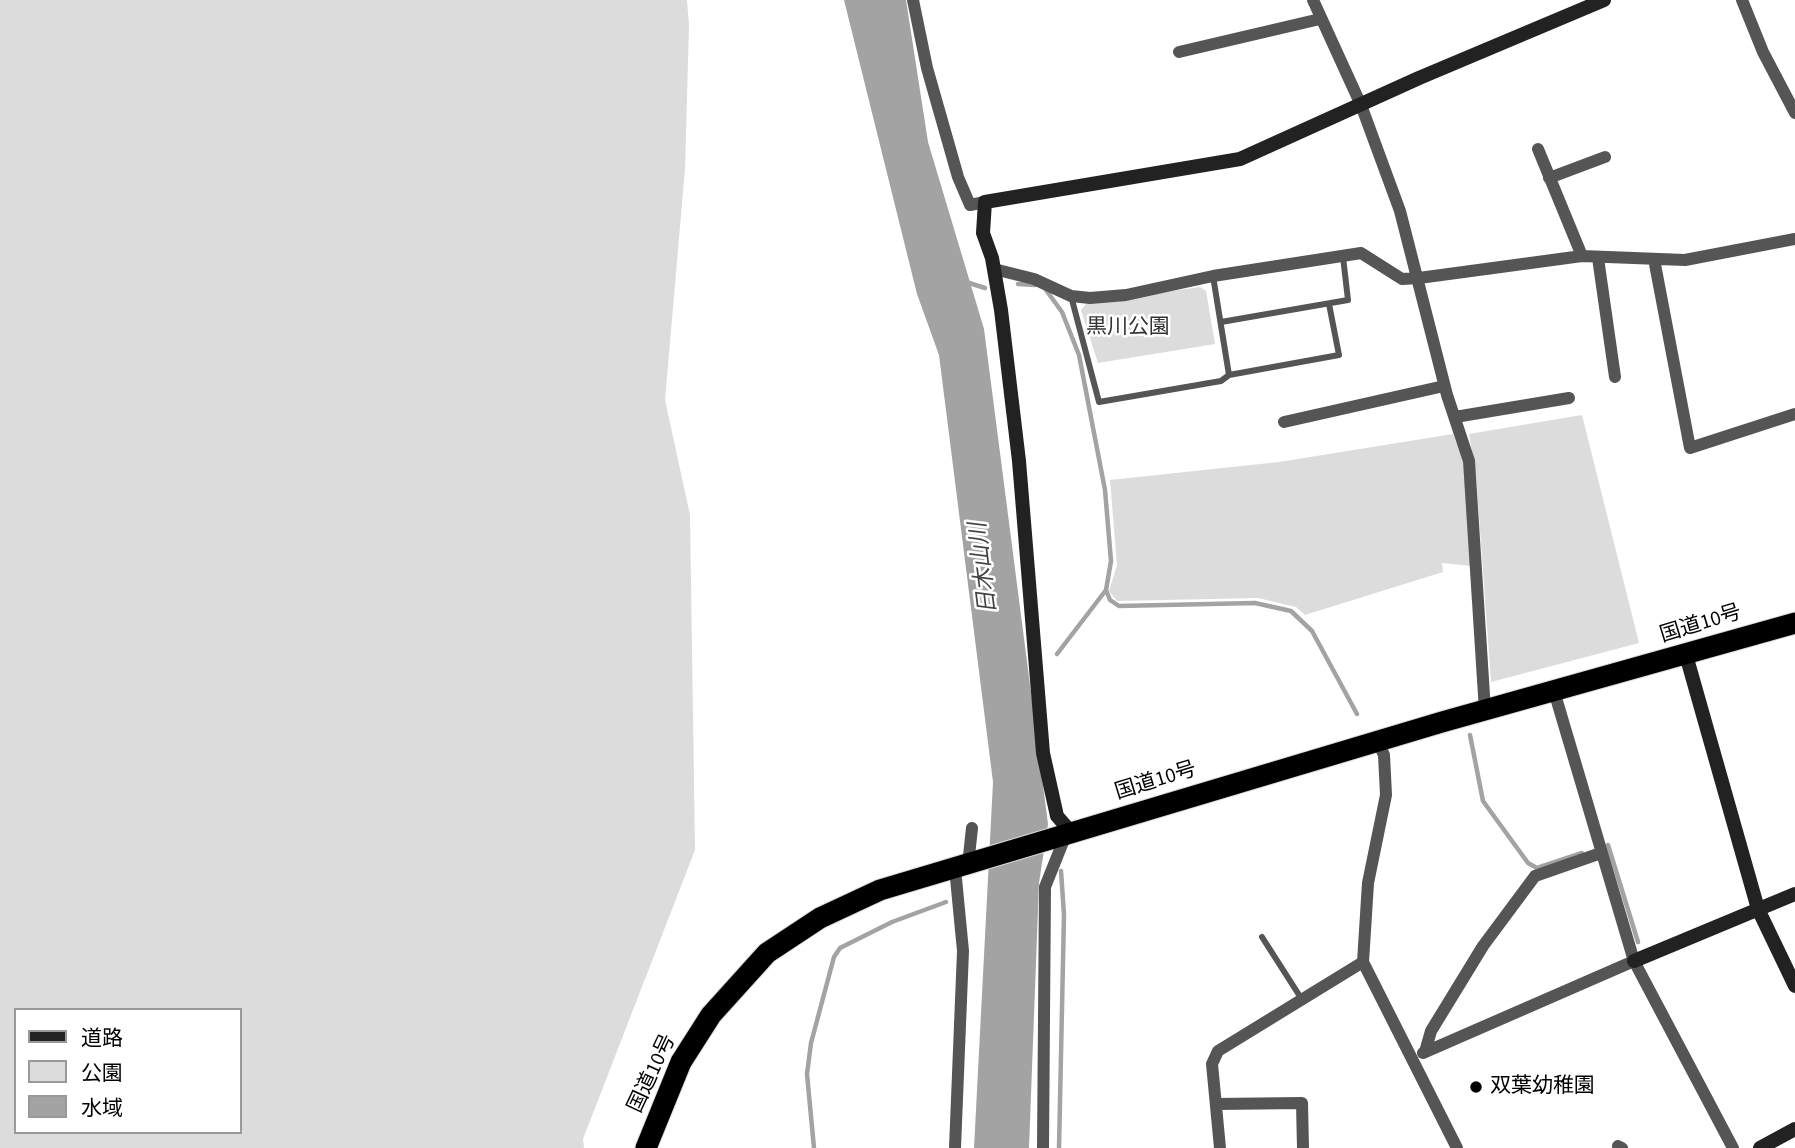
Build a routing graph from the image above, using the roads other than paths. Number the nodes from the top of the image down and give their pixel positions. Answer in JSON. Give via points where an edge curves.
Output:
{"nodes":[{"id":1,"x":913,"y":0,"type":"edge"},
{"id":2,"x":1313,"y":0,"type":"edge"},
{"id":3,"x":1604,"y":0,"type":"edge"},
{"id":4,"x":1742,"y":0,"type":"edge"},
{"id":5,"x":1320,"y":19,"type":"junction"},
{"id":6,"x":1179,"y":52,"type":"dead end"},
{"id":7,"x":1361,"y":105,"type":"junction"},
{"id":8,"x":1795,"y":113,"type":"edge"},
{"id":9,"x":1538,"y":149,"type":"dead end"},
{"id":10,"x":1605,"y":157,"type":"dead end"},
{"id":11,"x":1549,"y":178,"type":"junction"},
{"id":12,"x":985,"y":202,"type":"junction"},
{"id":13,"x":1795,"y":239,"type":"edge"},
{"id":14,"x":1343,"y":255,"type":"junction"},
{"id":15,"x":1582,"y":256,"type":"junction"},
{"id":16,"x":1598,"y":258,"type":"junction"},
{"id":17,"x":1654,"y":258,"type":"junction"},
{"id":18,"x":994,"y":269,"type":"junction"},
{"id":19,"x":1213,"y":276,"type":"junction"},
{"id":20,"x":1419,"y":278,"type":"junction"},
{"id":21,"x":1071,"y":296,"type":"junction"},
{"id":22,"x":1329,"y":304,"type":"junction"},
{"id":23,"x":1221,"y":322,"type":"junction"},
{"id":24,"x":1229,"y":375,"type":"junction"},
{"id":25,"x":1615,"y":377,"type":"dead end"},
{"id":26,"x":1444,"y":386,"type":"junction"},
{"id":27,"x":1569,"y":398,"type":"dead end"},
{"id":28,"x":1795,"y":414,"type":"edge"},
{"id":29,"x":1455,"y":418,"type":"junction"},
{"id":30,"x":1284,"y":422,"type":"dead end"},
{"id":31,"x":1795,"y":623,"type":"edge"},
{"id":32,"x":1686,"y":655,"type":"junction"},
{"id":33,"x":1554,"y":691,"type":"junction"},
{"id":34,"x":1485,"y":711,"type":"junction"},
{"id":35,"x":1378,"y":742,"type":"junction"},
{"id":36,"x":972,"y":828,"type":"dead end"},
{"id":37,"x":1065,"y":835,"type":"junction"},
{"id":38,"x":1601,"y":853,"type":"junction"},
{"id":39,"x":970,"y":864,"type":"junction"},
{"id":40,"x":1795,"y":894,"type":"edge"},
{"id":41,"x":1758,"y":909,"type":"junction"},
{"id":42,"x":1262,"y":937,"type":"dead end"},
{"id":43,"x":1634,"y":961,"type":"junction"},
{"id":44,"x":1363,"y":962,"type":"junction"},
{"id":45,"x":1795,"y":986,"type":"edge"},
{"id":46,"x":1301,"y":998,"type":"junction"},
{"id":47,"x":1419,"y":1054,"type":"junction"},
{"id":48,"x":1216,"y":1104,"type":"junction"},
{"id":49,"x":1795,"y":1129,"type":"edge"},
{"id":50,"x":646,"y":1148,"type":"edge"},
{"id":51,"x":955,"y":1148,"type":"edge"},
{"id":52,"x":1042,"y":1148,"type":"edge"},
{"id":53,"x":1220,"y":1148,"type":"edge"},
{"id":54,"x":1303,"y":1148,"type":"edge"},
{"id":55,"x":1457,"y":1148,"type":"edge"},
{"id":56,"x":1734,"y":1148,"type":"edge"},
{"id":57,"x":1760,"y":1148,"type":"edge"}],
"edges":[{"from":1,"to":12,"type":"street","via":[[958,177],[970,205]]},
{"from":2,"to":5,"type":"street"},
{"from":3,"to":7,"type":"street"},
{"from":4,"to":8,"type":"street"},
{"from":5,"to":6,"type":"street"},
{"from":5,"to":7,"type":"street"},
{"from":7,"to":12,"type":"street","via":[[1240,159]]},
{"from":7,"to":20,"type":"street"},
{"from":9,"to":11,"type":"street"},
{"from":10,"to":11,"type":"street"},
{"from":11,"to":15,"type":"street"},
{"from":12,"to":18,"type":"street","via":[[983,233]]},
{"from":13,"to":17,"type":"street","via":[[1685,260]]},
{"from":14,"to":19,"type":"street"},
{"from":14,"to":20,"type":"street","via":[[1361,253],[1402,279]]},
{"from":14,"to":22,"type":"lane","via":[[1349,300]]},
{"from":15,"to":16,"type":"street"},
{"from":15,"to":20,"type":"street"},
{"from":16,"to":17,"type":"street"},
{"from":16,"to":25,"type":"street"},
{"from":17,"to":28,"type":"street","via":[[1690,448]]},
{"from":18,"to":21,"type":"street","via":[[1034,279]]},
{"from":18,"to":37,"type":"street","via":[[1019,461],[1043,753]]},
{"from":19,"to":21,"type":"street","via":[[1126,295]]},
{"from":19,"to":23,"type":"lane"},
{"from":20,"to":26,"type":"street"},
{"from":21,"to":24,"type":"lane","via":[[1099,402],[1221,381]]},
{"from":22,"to":23,"type":"lane"},
{"from":22,"to":24,"type":"lane","via":[[1339,355]]},
{"from":23,"to":24,"type":"lane"},
{"from":26,"to":29,"type":"street"},
{"from":26,"to":30,"type":"street"},
{"from":27,"to":29,"type":"street"},
{"from":29,"to":34,"type":"street","via":[[1469,461],[1473,499]]},
{"from":31,"to":32,"type":"highway","name":"国道10号"},
{"from":32,"to":33,"type":"highway","name":"国道10号"},
{"from":32,"to":41,"type":"street"},
{"from":33,"to":34,"type":"highway","name":"国道10号"},
{"from":33,"to":38,"type":"street"},
{"from":34,"to":35,"type":"highway","name":"国道10号"},
{"from":35,"to":37,"type":"highway","name":"国道10号"},
{"from":35,"to":44,"type":"street","via":[[1384,755],[1386,795],[1368,883]]},
{"from":36,"to":39,"type":"street"},
{"from":37,"to":39,"type":"highway","name":"国道10号"},
{"from":37,"to":52,"type":"street","via":[[1045,887]]},
{"from":38,"to":43,"type":"street"},
{"from":38,"to":47,"type":"street","via":[[1535,876],[1483,946]]},
{"from":39,"to":50,"type":"highway","name":"国道10号","via":[[880,890],[820,918],[767,953],[711,1015],[689,1051]]},
{"from":39,"to":51,"type":"street"},
{"from":40,"to":41,"type":"street"},
{"from":41,"to":43,"type":"street"},
{"from":41,"to":45,"type":"street"},
{"from":42,"to":46,"type":"lane"},
{"from":43,"to":47,"type":"street"},
{"from":43,"to":56,"type":"street"},
{"from":44,"to":46,"type":"street"},
{"from":44,"to":47,"type":"street"},
{"from":46,"to":48,"type":"street","via":[[1219,1051],[1212,1064]]},
{"from":47,"to":55,"type":"street"},
{"from":48,"to":53,"type":"street"},
{"from":48,"to":54,"type":"street","via":[[1302,1103]]},
{"from":49,"to":57,"type":"street"}]}
